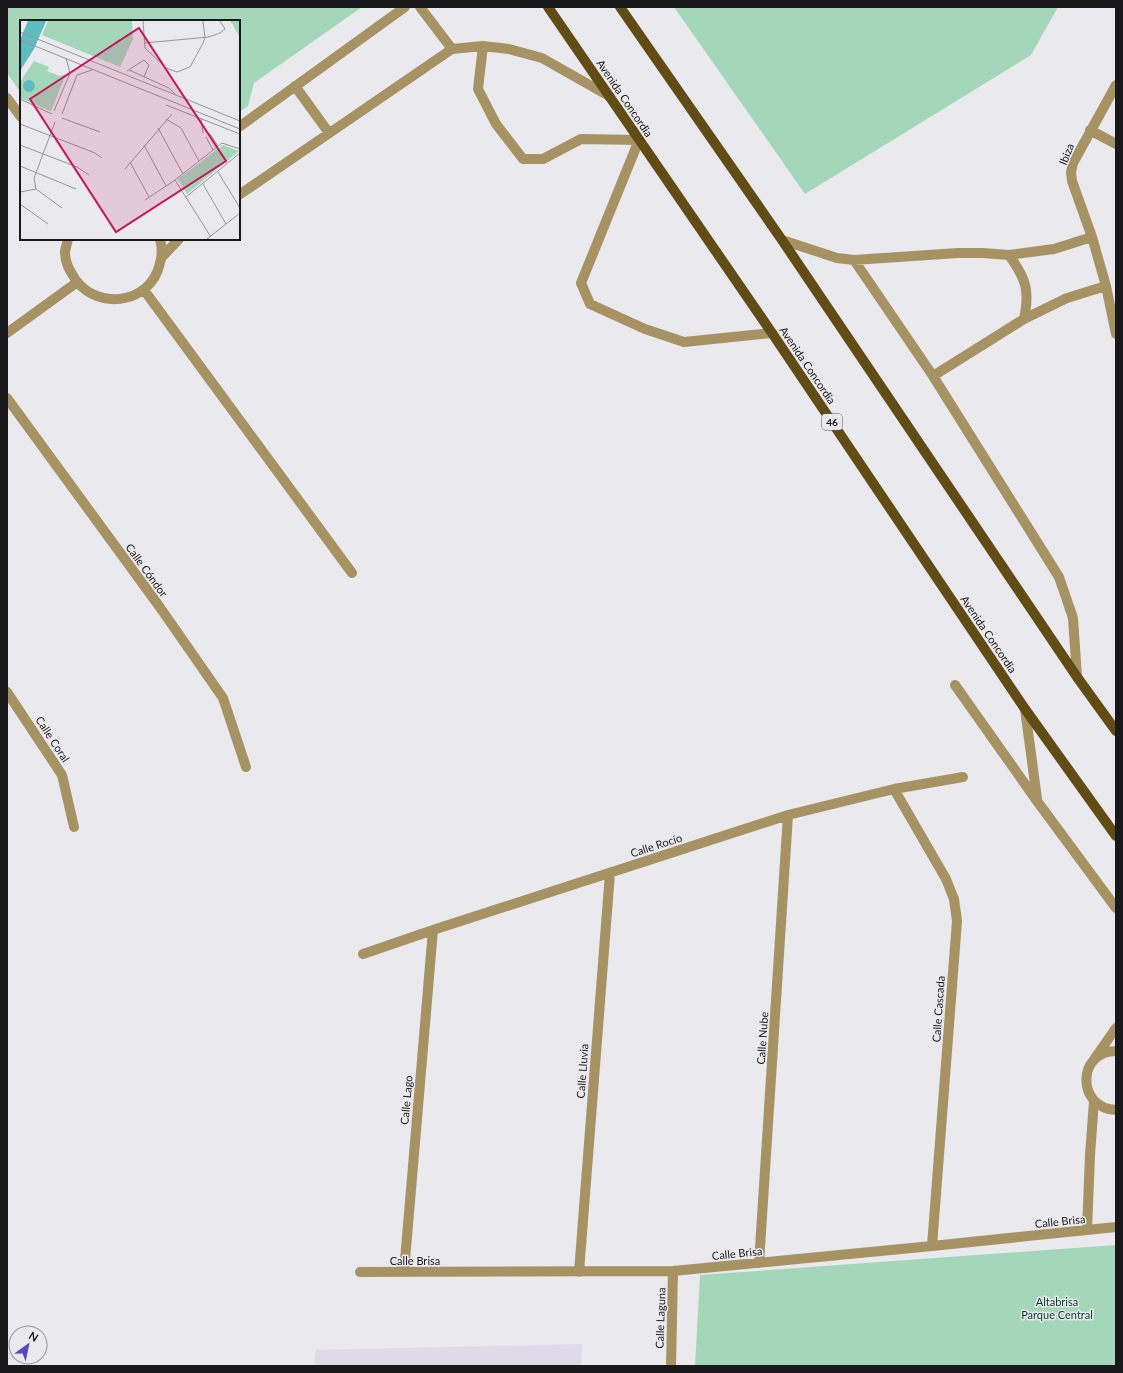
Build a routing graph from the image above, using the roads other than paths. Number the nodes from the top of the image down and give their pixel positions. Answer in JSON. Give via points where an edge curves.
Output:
{"nodes":[{"id":1,"x":405,"y":7,"type":"edge"},
{"id":2,"x":420,"y":7,"type":"edge"},
{"id":3,"x":548,"y":7,"type":"edge"},
{"id":4,"x":620,"y":7,"type":"edge"},
{"id":5,"x":483,"y":46,"type":"junction"},
{"id":6,"x":452,"y":49,"type":"junction"},
{"id":7,"x":1116,"y":85,"type":"edge"},
{"id":8,"x":295,"y":86,"type":"junction"},
{"id":9,"x":609,"y":96,"type":"junction"},
{"id":10,"x":7,"y":98,"type":"edge"},
{"id":11,"x":20,"y":116,"type":"edge"},
{"id":12,"x":240,"y":126,"type":"edge"},
{"id":13,"x":1090,"y":130,"type":"junction"},
{"id":14,"x":329,"y":133,"type":"junction"},
{"id":15,"x":639,"y":140,"type":"junction"},
{"id":16,"x":1116,"y":144,"type":"edge"},
{"id":17,"x":240,"y":194,"type":"edge"},
{"id":18,"x":1092,"y":237,"type":"junction"},
{"id":19,"x":68,"y":240,"type":"edge"},
{"id":20,"x":160,"y":240,"type":"edge"},
{"id":21,"x":178,"y":240,"type":"edge"},
{"id":22,"x":782,"y":240,"type":"junction"},
{"id":23,"x":1009,"y":255,"type":"junction"},
{"id":24,"x":162,"y":257,"type":"junction"},
{"id":25,"x":854,"y":260,"type":"junction"},
{"id":26,"x":76,"y":283,"type":"junction"},
{"id":27,"x":1106,"y":286,"type":"junction"},
{"id":28,"x":144,"y":290,"type":"junction"},
{"id":29,"x":1024,"y":319,"type":"junction"},
{"id":30,"x":7,"y":333,"type":"edge"},
{"id":31,"x":772,"y":333,"type":"junction"},
{"id":32,"x":1116,"y":334,"type":"edge"},
{"id":33,"x":933,"y":376,"type":"junction"},
{"id":34,"x":7,"y":398,"type":"edge"},
{"id":35,"x":352,"y":573,"type":"dead end"},
{"id":36,"x":1077,"y":677,"type":"junction"},
{"id":37,"x":955,"y":685,"type":"dead end"},
{"id":38,"x":7,"y":692,"type":"edge"},
{"id":39,"x":1025,"y":709,"type":"junction"},
{"id":40,"x":1116,"y":731,"type":"edge"},
{"id":41,"x":246,"y":767,"type":"dead end"},
{"id":42,"x":963,"y":777,"type":"dead end"},
{"id":43,"x":894,"y":789,"type":"junction"},
{"id":44,"x":1037,"y":801,"type":"junction"},
{"id":45,"x":788,"y":815,"type":"junction"},
{"id":46,"x":74,"y":827,"type":"dead end"},
{"id":47,"x":1116,"y":836,"type":"edge"},
{"id":48,"x":610,"y":873,"type":"junction"},
{"id":49,"x":1116,"y":908,"type":"edge"},
{"id":50,"x":432,"y":930,"type":"junction"},
{"id":51,"x":363,"y":954,"type":"dead end"},
{"id":52,"x":1116,"y":1028,"type":"edge"},
{"id":53,"x":1116,"y":1051,"type":"edge"},
{"id":54,"x":1094,"y":1059,"type":"junction"},
{"id":55,"x":1094,"y":1101,"type":"junction"},
{"id":56,"x":1116,"y":1110,"type":"edge"},
{"id":57,"x":1116,"y":1227,"type":"edge"},
{"id":58,"x":1087,"y":1230,"type":"junction"},
{"id":59,"x":932,"y":1246,"type":"junction"},
{"id":60,"x":759,"y":1262,"type":"junction"},
{"id":61,"x":673,"y":1271,"type":"junction"},
{"id":62,"x":360,"y":1272,"type":"dead end"},
{"id":63,"x":404,"y":1272,"type":"junction"},
{"id":64,"x":579,"y":1272,"type":"junction"},
{"id":65,"x":671,"y":1366,"type":"edge"}],
"edges":[{"from":1,"to":8,"type":"street"},
{"from":2,"to":6,"type":"street"},
{"from":3,"to":9,"type":"main road","name":"Avenida Concordia","number":"46"},
{"from":4,"to":22,"type":"main road"},
{"from":5,"to":6,"type":"street"},
{"from":5,"to":9,"type":"street","via":[[509,49],[542,58]]},
{"from":5,"to":15,"type":"street","via":[[478,89],[496,124],[523,159],[543,159],[581,138]]},
{"from":6,"to":14,"type":"street"},
{"from":7,"to":13,"type":"street","name":"Ibiza"},
{"from":8,"to":12,"type":"street"},
{"from":8,"to":14,"type":"street"},
{"from":9,"to":15,"type":"main road","name":"Avenida Concordia","number":"46"},
{"from":10,"to":11,"type":"street"},
{"from":13,"to":16,"type":"street"},
{"from":13,"to":18,"type":"street","name":"Ibiza","via":[[1071,172]]},
{"from":14,"to":17,"type":"street"},
{"from":15,"to":31,"type":"main road","name":"Avenida Concordia","number":"46"},
{"from":15,"to":31,"type":"street","via":[[581,282],[590,304],[645,329],[684,342]]},
{"from":18,"to":23,"type":"street","via":[[1054,249]]},
{"from":18,"to":27,"type":"street","name":"Ibiza"},
{"from":19,"to":26,"type":"street","via":[[65,252],[68,268]]},
{"from":20,"to":24,"type":"street"},
{"from":21,"to":24,"type":"street"},
{"from":22,"to":25,"type":"street","via":[[837,258]]},
{"from":22,"to":36,"type":"main road"},
{"from":23,"to":25,"type":"street","via":[[958,253]]},
{"from":23,"to":29,"type":"street","via":[[1027,290],[1028,303]]},
{"from":24,"to":28,"type":"street","via":[[153,281]]},
{"from":25,"to":33,"type":"street"},
{"from":26,"to":28,"type":"street","via":[[91,295],[109,300],[127,298]]},
{"from":26,"to":30,"type":"street"},
{"from":27,"to":29,"type":"street","via":[[1067,298]]},
{"from":27,"to":32,"type":"street","name":"Ibiza"},
{"from":28,"to":35,"type":"street"},
{"from":29,"to":33,"type":"street"},
{"from":31,"to":39,"type":"main road","name":"Avenida Concordia","number":"46"},
{"from":33,"to":36,"type":"street","via":[[1059,577],[1073,618]]},
{"from":34,"to":41,"type":"street","name":"Calle Cóndor","via":[[223,698]]},
{"from":36,"to":40,"type":"main road"},
{"from":37,"to":44,"type":"street"},
{"from":38,"to":46,"type":"street","name":"Calle Coral","via":[[62,775]]},
{"from":39,"to":44,"type":"street"},
{"from":39,"to":47,"type":"main road","name":"Avenida Concordia","number":"46"},
{"from":42,"to":43,"type":"street","name":"Calle Rocío"},
{"from":43,"to":45,"type":"street","name":"Calle Rocío"},
{"from":43,"to":59,"type":"street","name":"Calle Cascada","via":[[946,879],[954,899],[957,921]]},
{"from":44,"to":49,"type":"street"},
{"from":45,"to":48,"type":"street","name":"Calle Rocío"},
{"from":45,"to":60,"type":"street","name":"Calle Nube"},
{"from":48,"to":50,"type":"street","name":"Calle Rocío"},
{"from":48,"to":64,"type":"street","name":"Calle Lluvia"},
{"from":50,"to":51,"type":"street","name":"Calle Rocío"},
{"from":50,"to":63,"type":"street","name":"Calle Lago"},
{"from":52,"to":54,"type":"street"},
{"from":53,"to":54,"type":"street"},
{"from":54,"to":55,"type":"street","via":[[1086,1075],[1086,1085]]},
{"from":55,"to":56,"type":"street","via":[[1101,1107]]},
{"from":55,"to":58,"type":"street"},
{"from":57,"to":58,"type":"street","name":"Calle Brisa"},
{"from":58,"to":59,"type":"street","name":"Calle Brisa"},
{"from":59,"to":60,"type":"street","name":"Calle Brisa"},
{"from":60,"to":61,"type":"street","name":"Calle Brisa"},
{"from":61,"to":64,"type":"street","name":"Calle Brisa"},
{"from":61,"to":65,"type":"street","name":"Calle Laguna"},
{"from":62,"to":63,"type":"street","name":"Calle Brisa"},
{"from":63,"to":64,"type":"street","name":"Calle Brisa"}]}
